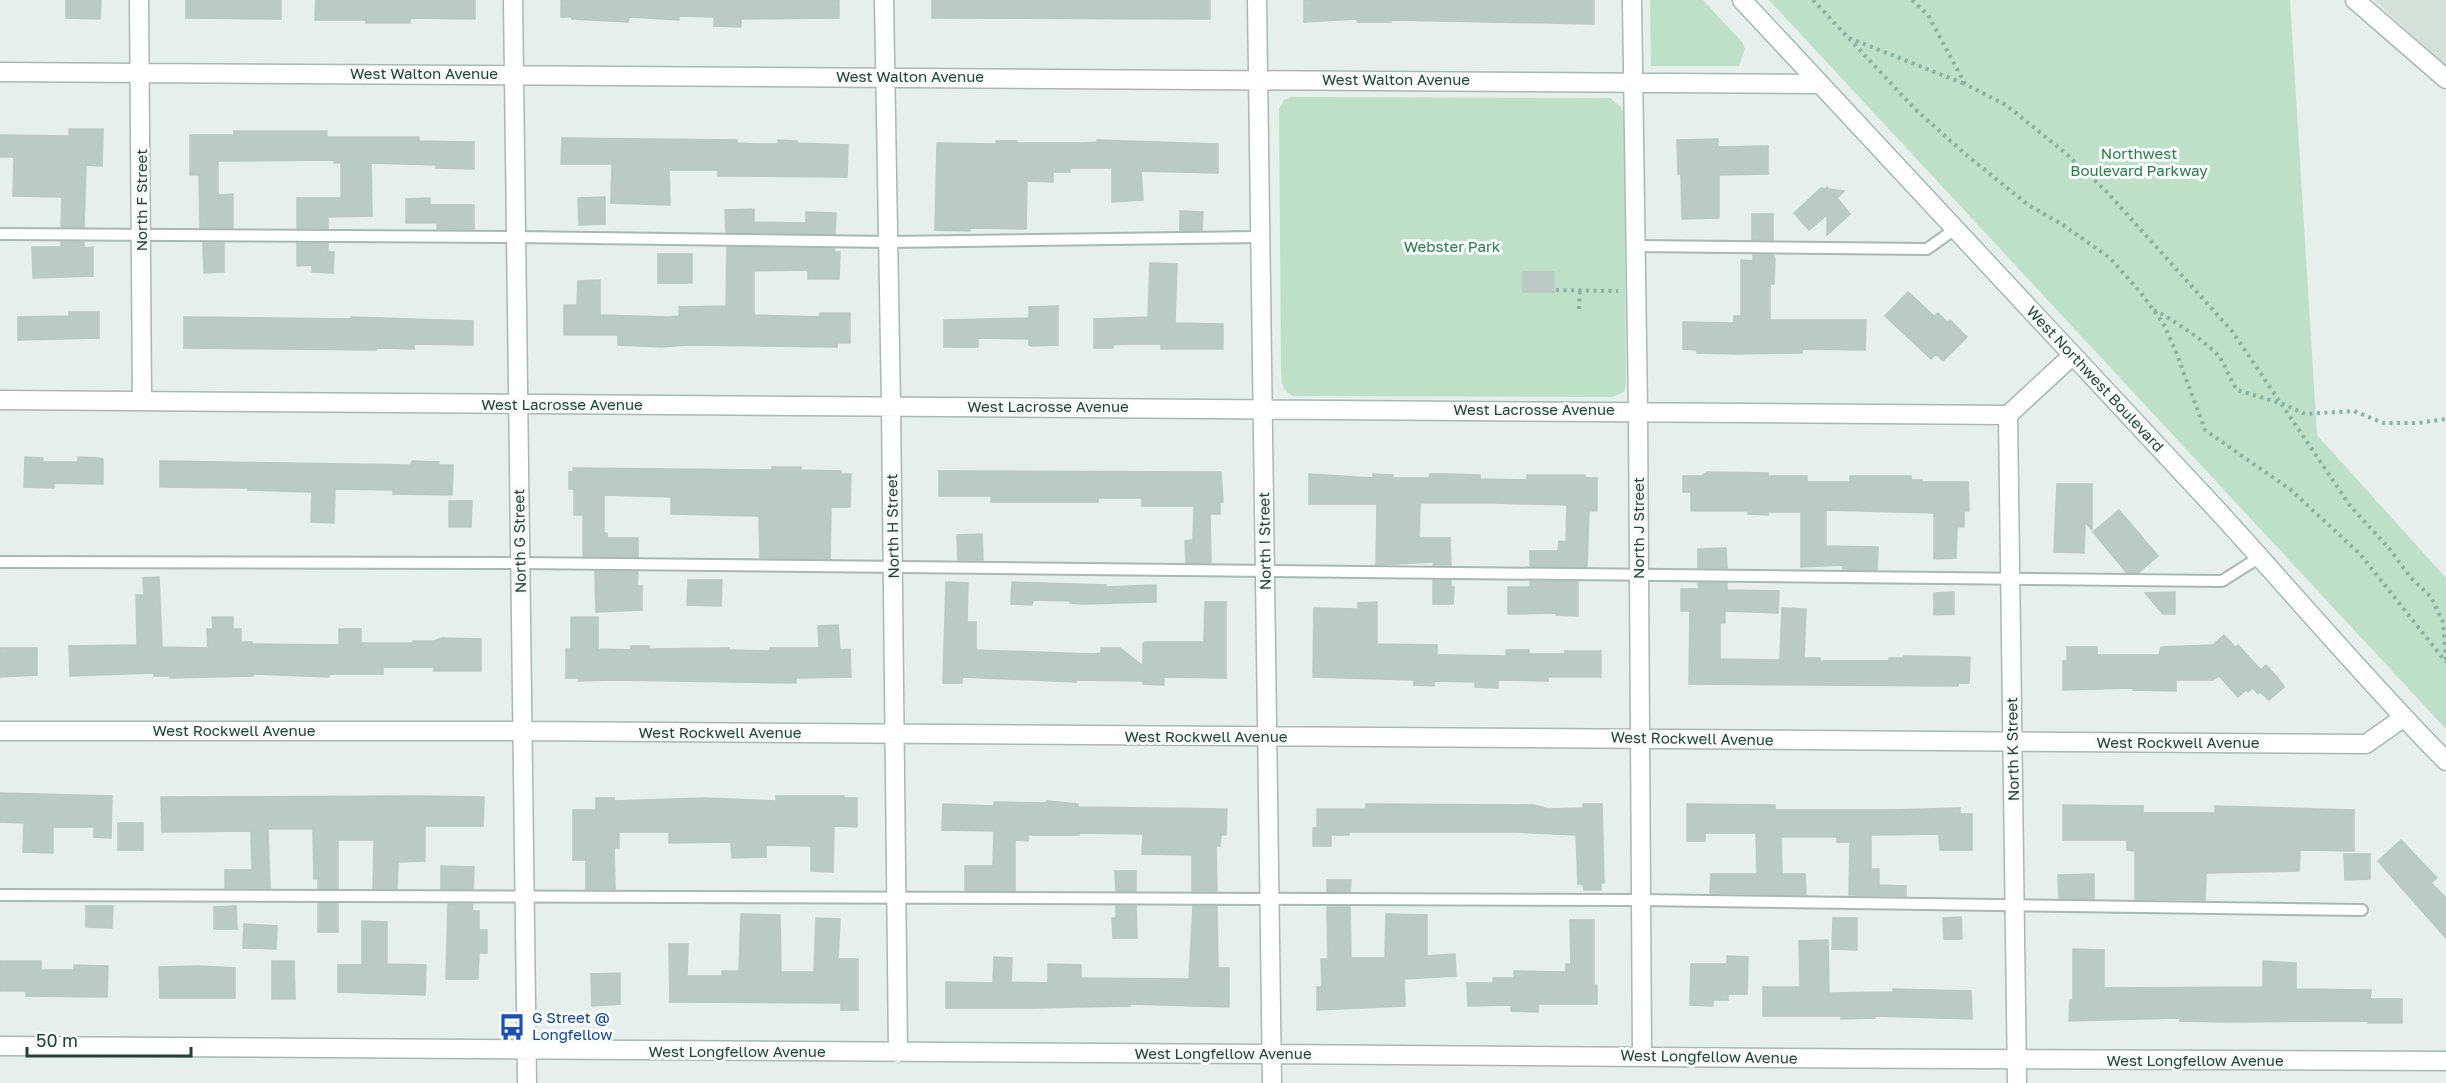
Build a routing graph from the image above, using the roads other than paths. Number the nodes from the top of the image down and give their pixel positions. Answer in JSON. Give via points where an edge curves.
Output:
{"nodes":[{"id":1,"x":139,"y":0,"type":"edge"},
{"id":2,"x":513,"y":0,"type":"edge"},
{"id":3,"x":884,"y":0,"type":"edge"},
{"id":4,"x":1257,"y":0,"type":"edge"},
{"id":5,"x":1632,"y":0,"type":"edge"},
{"id":6,"x":1742,"y":0,"type":"edge"},
{"id":7,"x":2355,"y":0,"type":"edge"},
{"id":8,"x":0,"y":72,"type":"edge"},
{"id":9,"x":141,"y":72,"type":"junction"},
{"id":10,"x":514,"y":75,"type":"junction"},
{"id":11,"x":885,"y":77,"type":"junction"},
{"id":12,"x":1257,"y":79,"type":"junction"},
{"id":13,"x":2446,"y":79,"type":"edge"},
{"id":14,"x":1632,"y":82,"type":"junction"},
{"id":15,"x":1820,"y":84,"type":"junction"},
{"id":16,"x":1955,"y":229,"type":"junction"},
{"id":17,"x":0,"y":234,"type":"edge"},
{"id":18,"x":142,"y":235,"type":"junction"},
{"id":19,"x":517,"y":237,"type":"junction"},
{"id":20,"x":1260,"y":237,"type":"junction"},
{"id":21,"x":889,"y":242,"type":"junction"},
{"id":22,"x":1636,"y":246,"type":"junction"},
{"id":23,"x":2073,"y":354,"type":"junction"},
{"id":24,"x":0,"y":400,"type":"edge"},
{"id":25,"x":142,"y":400,"type":"junction"},
{"id":26,"x":517,"y":405,"type":"junction"},
{"id":27,"x":891,"y":406,"type":"junction"},
{"id":28,"x":1264,"y":409,"type":"junction"},
{"id":29,"x":1638,"y":411,"type":"junction"},
{"id":30,"x":2008,"y":415,"type":"junction"},
{"id":31,"x":2260,"y":557,"type":"junction"},
{"id":32,"x":0,"y":562,"type":"edge"},
{"id":33,"x":520,"y":563,"type":"junction"},
{"id":34,"x":893,"y":568,"type":"junction"},
{"id":35,"x":1266,"y":570,"type":"junction"},
{"id":36,"x":1639,"y":574,"type":"junction"},
{"id":37,"x":2010,"y":579,"type":"junction"},
{"id":38,"x":2403,"y":718,"type":"junction"},
{"id":39,"x":0,"y":731,"type":"edge"},
{"id":40,"x":524,"y":731,"type":"junction"},
{"id":41,"x":895,"y":734,"type":"junction"},
{"id":42,"x":1268,"y":738,"type":"junction"},
{"id":43,"x":1640,"y":738,"type":"junction"},
{"id":44,"x":2013,"y":742,"type":"junction"},
{"id":45,"x":2446,"y":761,"type":"edge"},
{"id":46,"x":0,"y":896,"type":"edge"},
{"id":47,"x":525,"y":897,"type":"junction"},
{"id":48,"x":896,"y":897,"type":"junction"},
{"id":49,"x":1270,"y":899,"type":"junction"},
{"id":50,"x":1641,"y":900,"type":"junction"},
{"id":51,"x":2015,"y":904,"type":"junction"},
{"id":52,"x":2362,"y":910,"type":"dead end"},
{"id":53,"x":0,"y":1046,"type":"edge"},
{"id":54,"x":526,"y":1052,"type":"junction"},
{"id":55,"x":898,"y":1053,"type":"junction"},
{"id":56,"x":1272,"y":1054,"type":"junction"},
{"id":57,"x":1642,"y":1057,"type":"junction"},
{"id":58,"x":2017,"y":1061,"type":"junction"},
{"id":59,"x":2446,"y":1061,"type":"edge"},
{"id":60,"x":527,"y":1083,"type":"edge"},
{"id":61,"x":1272,"y":1083,"type":"edge"},
{"id":62,"x":2017,"y":1083,"type":"edge"}],
"edges":[{"from":1,"to":9,"type":"street","name":"North F Street"},
{"from":2,"to":10,"type":"street","name":"North G Street"},
{"from":3,"to":11,"type":"street","name":"North H Street"},
{"from":4,"to":12,"type":"street","name":"North I Street"},
{"from":5,"to":14,"type":"street","name":"North J Street"},
{"from":6,"to":15,"type":"street","name":"West Northwest Boulevard"},
{"from":7,"to":13,"type":"street"},
{"from":8,"to":9,"type":"street","name":"West Walton Avenue"},
{"from":9,"to":10,"type":"street","name":"West Walton Avenue"},
{"from":9,"to":18,"type":"street","name":"North F Street"},
{"from":10,"to":11,"type":"street","name":"West Walton Avenue"},
{"from":10,"to":19,"type":"street","name":"North G Street"},
{"from":11,"to":12,"type":"street","name":"West Walton Avenue"},
{"from":11,"to":21,"type":"street","name":"North H Street"},
{"from":12,"to":14,"type":"street","name":"West Walton Avenue"},
{"from":12,"to":20,"type":"street","name":"North I Street"},
{"from":14,"to":15,"type":"street","name":"West Walton Avenue"},
{"from":14,"to":22,"type":"street","name":"North J Street"},
{"from":15,"to":16,"type":"street","name":"West Northwest Boulevard"},
{"from":16,"to":22,"type":"lane","via":[[1926,249]]},
{"from":16,"to":23,"type":"street","name":"West Northwest Boulevard"},
{"from":17,"to":18,"type":"lane"},
{"from":18,"to":19,"type":"lane"},
{"from":18,"to":25,"type":"street","name":"North F Street"},
{"from":19,"to":21,"type":"lane"},
{"from":19,"to":26,"type":"street","name":"North G Street"},
{"from":20,"to":21,"type":"lane"},
{"from":20,"to":28,"type":"street","name":"North I Street"},
{"from":21,"to":27,"type":"street","name":"North H Street"},
{"from":22,"to":29,"type":"street","name":"North J Street"},
{"from":23,"to":30,"type":"street"},
{"from":23,"to":31,"type":"street","name":"West Northwest Boulevard"},
{"from":24,"to":25,"type":"street","name":"West Lacrosse Avenue"},
{"from":25,"to":26,"type":"street","name":"West Lacrosse Avenue"},
{"from":26,"to":27,"type":"street","name":"West Lacrosse Avenue"},
{"from":26,"to":33,"type":"street","name":"North G Street"},
{"from":27,"to":28,"type":"street","name":"West Lacrosse Avenue"},
{"from":27,"to":34,"type":"street","name":"North H Street"},
{"from":28,"to":29,"type":"street","name":"West Lacrosse Avenue"},
{"from":28,"to":35,"type":"street","name":"North I Street"},
{"from":29,"to":30,"type":"street","name":"West Lacrosse Avenue"},
{"from":29,"to":36,"type":"street","name":"North J Street"},
{"from":30,"to":37,"type":"street","name":"North K Street"},
{"from":31,"to":37,"type":"lane","via":[[2222,581]]},
{"from":31,"to":38,"type":"street","name":"West Northwest Boulevard"},
{"from":32,"to":33,"type":"lane"},
{"from":33,"to":34,"type":"lane"},
{"from":33,"to":40,"type":"street","name":"North G Street"},
{"from":34,"to":35,"type":"lane"},
{"from":34,"to":41,"type":"street","name":"North H Street"},
{"from":35,"to":36,"type":"lane"},
{"from":35,"to":42,"type":"street","name":"North I Street"},
{"from":36,"to":37,"type":"lane"},
{"from":36,"to":43,"type":"street","name":"North J Street"},
{"from":37,"to":44,"type":"street","name":"North K Street"},
{"from":38,"to":44,"type":"street","name":"West Rockwell Avenue","via":[[2366,744]]},
{"from":38,"to":45,"type":"street","name":"West Northwest Boulevard"},
{"from":39,"to":40,"type":"street","name":"West Rockwell Avenue"},
{"from":40,"to":41,"type":"street","name":"West Rockwell Avenue"},
{"from":40,"to":47,"type":"street","name":"North G Street"},
{"from":41,"to":42,"type":"street","name":"West Rockwell Avenue"},
{"from":41,"to":48,"type":"street","name":"North H Street"},
{"from":42,"to":43,"type":"street","name":"West Rockwell Avenue"},
{"from":42,"to":49,"type":"street","name":"North I Street"},
{"from":43,"to":44,"type":"street","name":"West Rockwell Avenue"},
{"from":43,"to":50,"type":"street","name":"North J Street"},
{"from":44,"to":51,"type":"street","name":"North K Street"},
{"from":46,"to":47,"type":"lane"},
{"from":47,"to":48,"type":"lane"},
{"from":47,"to":54,"type":"street","name":"North G Street"},
{"from":48,"to":49,"type":"lane"},
{"from":48,"to":55,"type":"street","name":"North H Street"},
{"from":49,"to":50,"type":"lane"},
{"from":49,"to":56,"type":"street","name":"North I Street"},
{"from":50,"to":51,"type":"lane"},
{"from":50,"to":57,"type":"street","name":"North J Street"},
{"from":51,"to":52,"type":"lane"},
{"from":51,"to":58,"type":"street","name":"North K Street"},
{"from":53,"to":54,"type":"street","name":"West Longfellow Avenue"},
{"from":54,"to":55,"type":"street","name":"West Longfellow Avenue"},
{"from":54,"to":60,"type":"street","name":"North G Street"},
{"from":55,"to":56,"type":"street","name":"West Longfellow Avenue"},
{"from":56,"to":57,"type":"street","name":"West Longfellow Avenue"},
{"from":56,"to":61,"type":"street","name":"North I Street"},
{"from":57,"to":58,"type":"street","name":"West Longfellow Avenue"},
{"from":58,"to":59,"type":"street","name":"West Longfellow Avenue"},
{"from":58,"to":62,"type":"street","name":"North K Street"}]}
